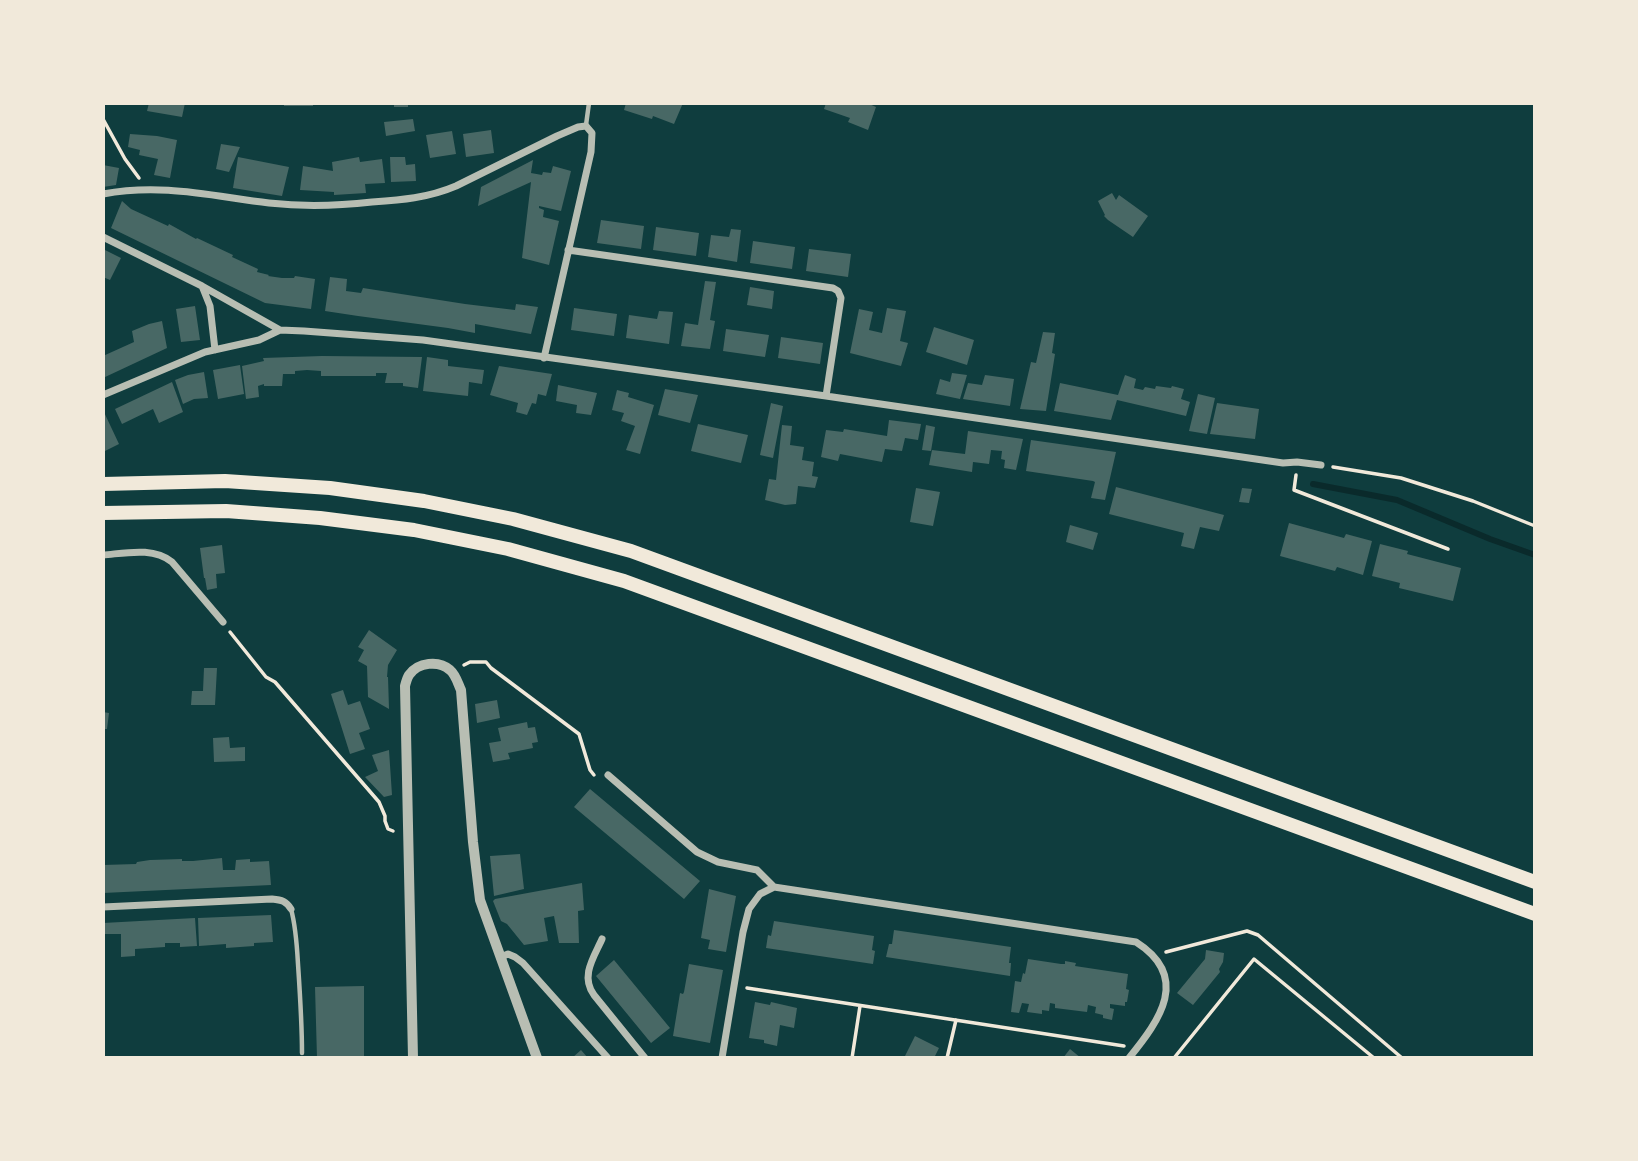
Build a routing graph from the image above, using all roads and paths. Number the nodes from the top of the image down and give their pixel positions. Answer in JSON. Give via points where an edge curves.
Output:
{"nodes":[{"id":1,"x":589,"y":103,"type":"edge"},
{"id":2,"x":103,"y":119,"type":"edge"},
{"id":3,"x":586,"y":126,"type":"junction"},
{"id":4,"x":145,"y":189,"type":"junction"},
{"id":5,"x":103,"y":194,"type":"edge"},
{"id":6,"x":103,"y":237,"type":"edge"},
{"id":7,"x":568,"y":250,"type":"junction"},
{"id":8,"x":202,"y":286,"type":"junction"},
{"id":9,"x":281,"y":330,"type":"junction"},
{"id":10,"x":215,"y":349,"type":"junction"},
{"id":11,"x":544,"y":358,"type":"junction"},
{"id":12,"x":103,"y":395,"type":"edge"},
{"id":13,"x":826,"y":396,"type":"junction"},
{"id":14,"x":1297,"y":462,"type":"junction"},
{"id":15,"x":1321,"y":466,"type":"joint"},
{"id":16,"x":103,"y":484,"type":"edge"},
{"id":17,"x":103,"y":513,"type":"edge"},
{"id":18,"x":1535,"y":526,"type":"edge"},
{"id":19,"x":1448,"y":549,"type":"dead end"},
{"id":20,"x":103,"y":555,"type":"edge"},
{"id":21,"x":223,"y":622,"type":"joint"},
{"id":22,"x":453,"y":671,"type":"junction"},
{"id":23,"x":608,"y":775,"type":"dead end"},
{"id":24,"x":596,"y":779,"type":"dead end"},
{"id":25,"x":385,"y":821,"type":"dead end"},
{"id":26,"x":1535,"y":882,"type":"edge"},
{"id":27,"x":774,"y":887,"type":"junction"},
{"id":28,"x":103,"y":907,"type":"edge"},
{"id":29,"x":291,"y":909,"type":"joint"},
{"id":30,"x":1535,"y":914,"type":"edge"},
{"id":31,"x":602,"y":939,"type":"dead end"},
{"id":32,"x":1154,"y":955,"type":"junction"},
{"id":33,"x":501,"y":957,"type":"junction"},
{"id":34,"x":735,"y":986,"type":"junction"},
{"id":35,"x":860,"y":1006,"type":"junction"},
{"id":36,"x":956,"y":1020,"type":"junction"},
{"id":37,"x":1138,"y":1048,"type":"junction"},
{"id":38,"x":302,"y":1053,"type":"dead end"},
{"id":39,"x":413,"y":1058,"type":"edge"},
{"id":40,"x":537,"y":1058,"type":"edge"},
{"id":41,"x":608,"y":1058,"type":"edge"},
{"id":42,"x":645,"y":1058,"type":"edge"},
{"id":43,"x":722,"y":1058,"type":"edge"},
{"id":44,"x":852,"y":1058,"type":"edge"},
{"id":45,"x":947,"y":1058,"type":"edge"},
{"id":46,"x":1129,"y":1058,"type":"edge"},
{"id":47,"x":1174,"y":1058,"type":"edge"},
{"id":48,"x":1374,"y":1058,"type":"edge"},
{"id":49,"x":1402,"y":1058,"type":"edge"}],
"edges":[{"from":1,"to":3,"type":"lane"},
{"from":2,"to":4,"type":"path"},
{"from":3,"to":4,"type":"street","via":[[558,135],[441,193],[418,198],[324,207]]},
{"from":3,"to":7,"type":"street","via":[[592,134],[591,152]]},
{"from":4,"to":5,"type":"street"},
{"from":6,"to":8,"type":"street"},
{"from":7,"to":11,"type":"street"},
{"from":7,"to":13,"type":"street","via":[[833,288],[841,298]]},
{"from":8,"to":9,"type":"street"},
{"from":8,"to":10,"type":"street","via":[[210,306]]},
{"from":9,"to":10,"type":"street","via":[[260,340]]},
{"from":9,"to":11,"type":"street","via":[[423,341]]},
{"from":10,"to":12,"type":"street"},
{"from":11,"to":13,"type":"street"},
{"from":13,"to":14,"type":"street"},
{"from":14,"to":15,"type":"street"},
{"from":14,"to":19,"type":"path","via":[[1294,490]]},
{"from":15,"to":18,"type":"path","via":[[1401,478]]},
{"from":16,"to":26,"type":"highway","via":[[225,481],[330,488],[513,519],[631,551]]},
{"from":17,"to":30,"type":"highway","via":[[226,511],[320,518],[508,549],[624,582]]},
{"from":20,"to":21,"type":"street","via":[[144,552],[166,557]]},
{"from":21,"to":25,"type":"path","via":[[266,677],[371,791]]},
{"from":22,"to":24,"type":"path","via":[[470,662],[486,662],[579,734]]},
{"from":22,"to":33,"type":"street","via":[[461,690],[480,900]]},
{"from":22,"to":39,"type":"street","via":[[431,663],[419,666],[405,686]]},
{"from":23,"to":27,"type":"street","via":[[697,852],[757,870]]},
{"from":27,"to":32,"type":"street","via":[[1129,941]]},
{"from":27,"to":34,"type":"street","via":[[760,894],[749,909]]},
{"from":28,"to":29,"type":"street","via":[[272,899],[287,902]]},
{"from":29,"to":38,"type":"lane"},
{"from":31,"to":42,"type":"street","via":[[589,967],[588,985]]},
{"from":32,"to":37,"type":"street","via":[[1165,975],[1164,999]]},
{"from":32,"to":49,"type":"path","via":[[1247,931],[1258,935]]},
{"from":33,"to":40,"type":"street"},
{"from":33,"to":41,"type":"street","via":[[508,954],[523,963]]},
{"from":34,"to":35,"type":"path"},
{"from":34,"to":43,"type":"street"},
{"from":35,"to":36,"type":"path"},
{"from":35,"to":44,"type":"path"},
{"from":36,"to":37,"type":"path"},
{"from":36,"to":45,"type":"path"},
{"from":37,"to":46,"type":"street"},
{"from":47,"to":48,"type":"path","via":[[1254,959]]}]}
